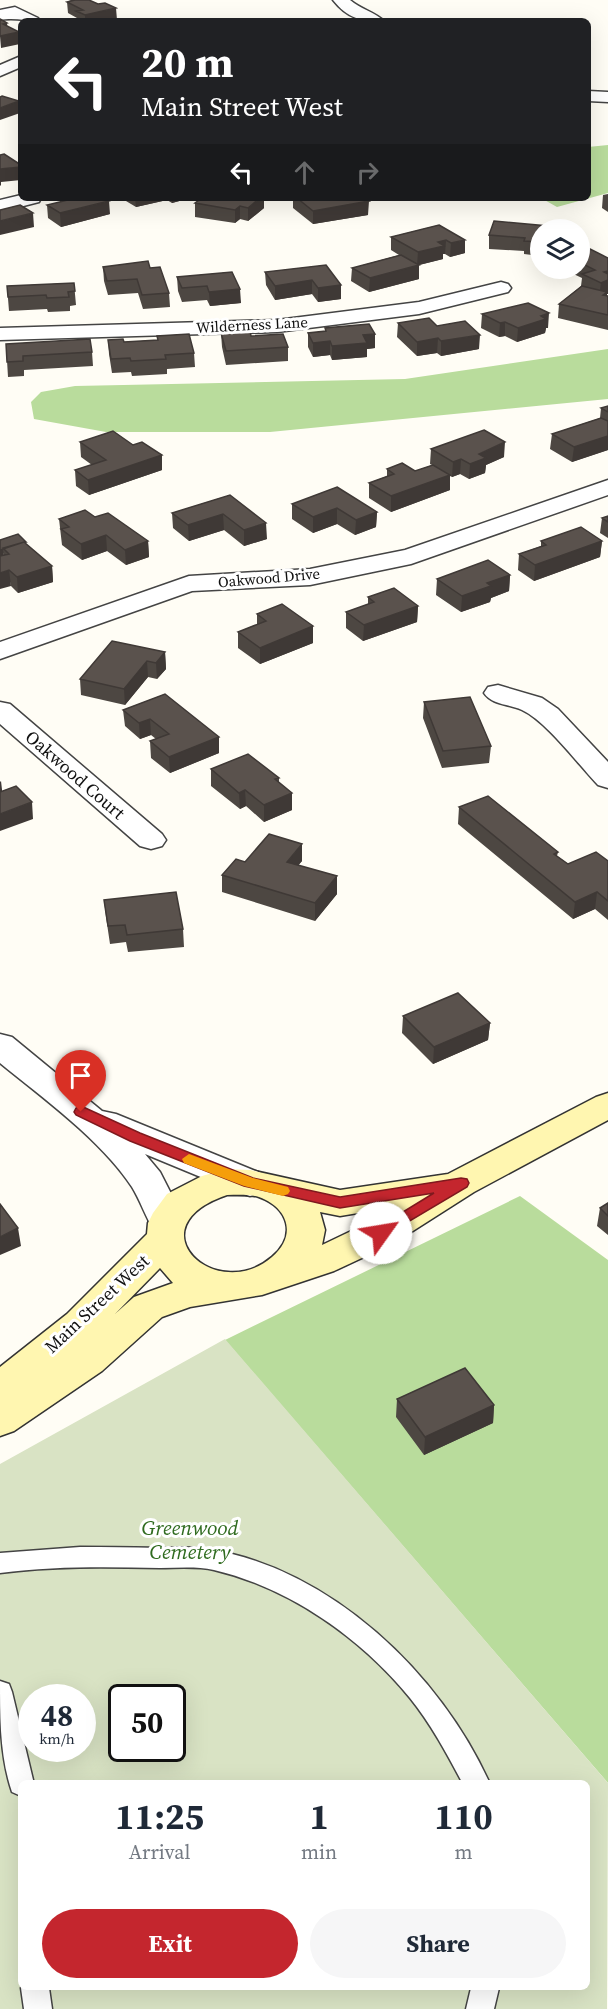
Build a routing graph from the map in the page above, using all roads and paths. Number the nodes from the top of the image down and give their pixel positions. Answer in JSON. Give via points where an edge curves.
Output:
{"nodes":[{"id":1,"x":341,"y":0,"type":"edge"},
{"id":2,"x":0,"y":15,"type":"edge"},
{"id":3,"x":26,"y":18,"type":"edge"},
{"id":4,"x":369,"y":18,"type":"edge"},
{"id":5,"x":18,"y":62,"type":"edge"},
{"id":6,"x":0,"y":71,"type":"edge"},
{"id":7,"x":591,"y":96,"type":"edge"},
{"id":8,"x":608,"y":97,"type":"edge"},
{"id":9,"x":20,"y":201,"type":"edge"},
{"id":10,"x":0,"y":206,"type":"edge"},
{"id":11,"x":501,"y":288,"type":"dead end"},
{"id":12,"x":0,"y":334,"type":"edge"},
{"id":13,"x":608,"y":487,"type":"edge"},
{"id":14,"x":0,"y":651,"type":"edge"},
{"id":15,"x":498,"y":693,"type":"dead end"},
{"id":16,"x":0,"y":710,"type":"edge"},
{"id":17,"x":606,"y":766,"type":"edge"},
{"id":18,"x":151,"y":840,"type":"dead end"},
{"id":19,"x":0,"y":1045,"type":"edge"},
{"id":20,"x":608,"y":1105,"type":"edge"},
{"id":21,"x":81,"y":1112,"type":"junction"},
{"id":22,"x":461,"y":1183,"type":"junction"},
{"id":23,"x":261,"y":1185,"type":"junction"},
{"id":24,"x":166,"y":1229,"type":"junction"},
{"id":25,"x":267,"y":1279,"type":"junction"},
{"id":26,"x":0,"y":1389,"type":"edge"},
{"id":27,"x":0,"y":1420,"type":"edge"},
{"id":28,"x":0,"y":1563,"type":"edge"},
{"id":29,"x":0,"y":1692,"type":"edge"},
{"id":30,"x":20,"y":1780,"type":"edge"},
{"id":31,"x":475,"y":1780,"type":"edge"},
{"id":32,"x":35,"y":1990,"type":"edge"},
{"id":33,"x":485,"y":1990,"type":"edge"},
{"id":34,"x":38,"y":2009,"type":"edge"},
{"id":35,"x":480,"y":2009,"type":"edge"}],
"edges":[{"from":1,"to":4,"type":"street"},
{"from":2,"to":3,"type":"street","via":[[15,12]]},
{"from":5,"to":6,"type":"street"},
{"from":7,"to":8,"type":"street"},
{"from":9,"to":10,"type":"street"},
{"from":11,"to":12,"type":"street","name":"Wilderness Lane","via":[[419,308],[277,326]]},
{"from":13,"to":14,"type":"street","name":"Oakwood Drive","via":[[411,556],[310,576],[189,584]]},
{"from":15,"to":17,"type":"street","via":[[532,704]]},
{"from":16,"to":18,"type":"street","name":"Oakwood Court"},
{"from":19,"to":21,"type":"street"},
{"from":20,"to":22,"type":"main road","name":"Main Street West"},
{"from":21,"to":23,"type":"street"},
{"from":21,"to":24,"type":"street","via":[[147,1181]]},
{"from":22,"to":23,"type":"main road","name":"Main Street West","via":[[340,1203]]},
{"from":22,"to":25,"type":"main road","name":"Main Street West","via":[[381,1233],[321,1261]]},
{"from":23,"to":24,"type":"main road","via":[[227,1182],[205,1188],[186,1197]]},
{"from":23,"to":25,"type":"main road","via":[[289,1199],[301,1213],[306,1230],[303,1247],[293,1263]]},
{"from":24,"to":25,"type":"main road","via":[[173,1261],[188,1274],[207,1283],[231,1286]]},
{"from":24,"to":26,"type":"main road","name":"Main Street West","via":[[81,1324]]},
{"from":25,"to":27,"type":"main road","name":"Main Street West","via":[[187,1293],[148,1307],[88,1360]]},
{"from":28,"to":31,"type":"lane","via":[[93,1555],[212,1560],[245,1569],[315,1599],[364,1636],[411,1681]]},
{"from":29,"to":30,"type":"lane"},
{"from":32,"to":34,"type":"lane"},
{"from":33,"to":35,"type":"lane"}]}
